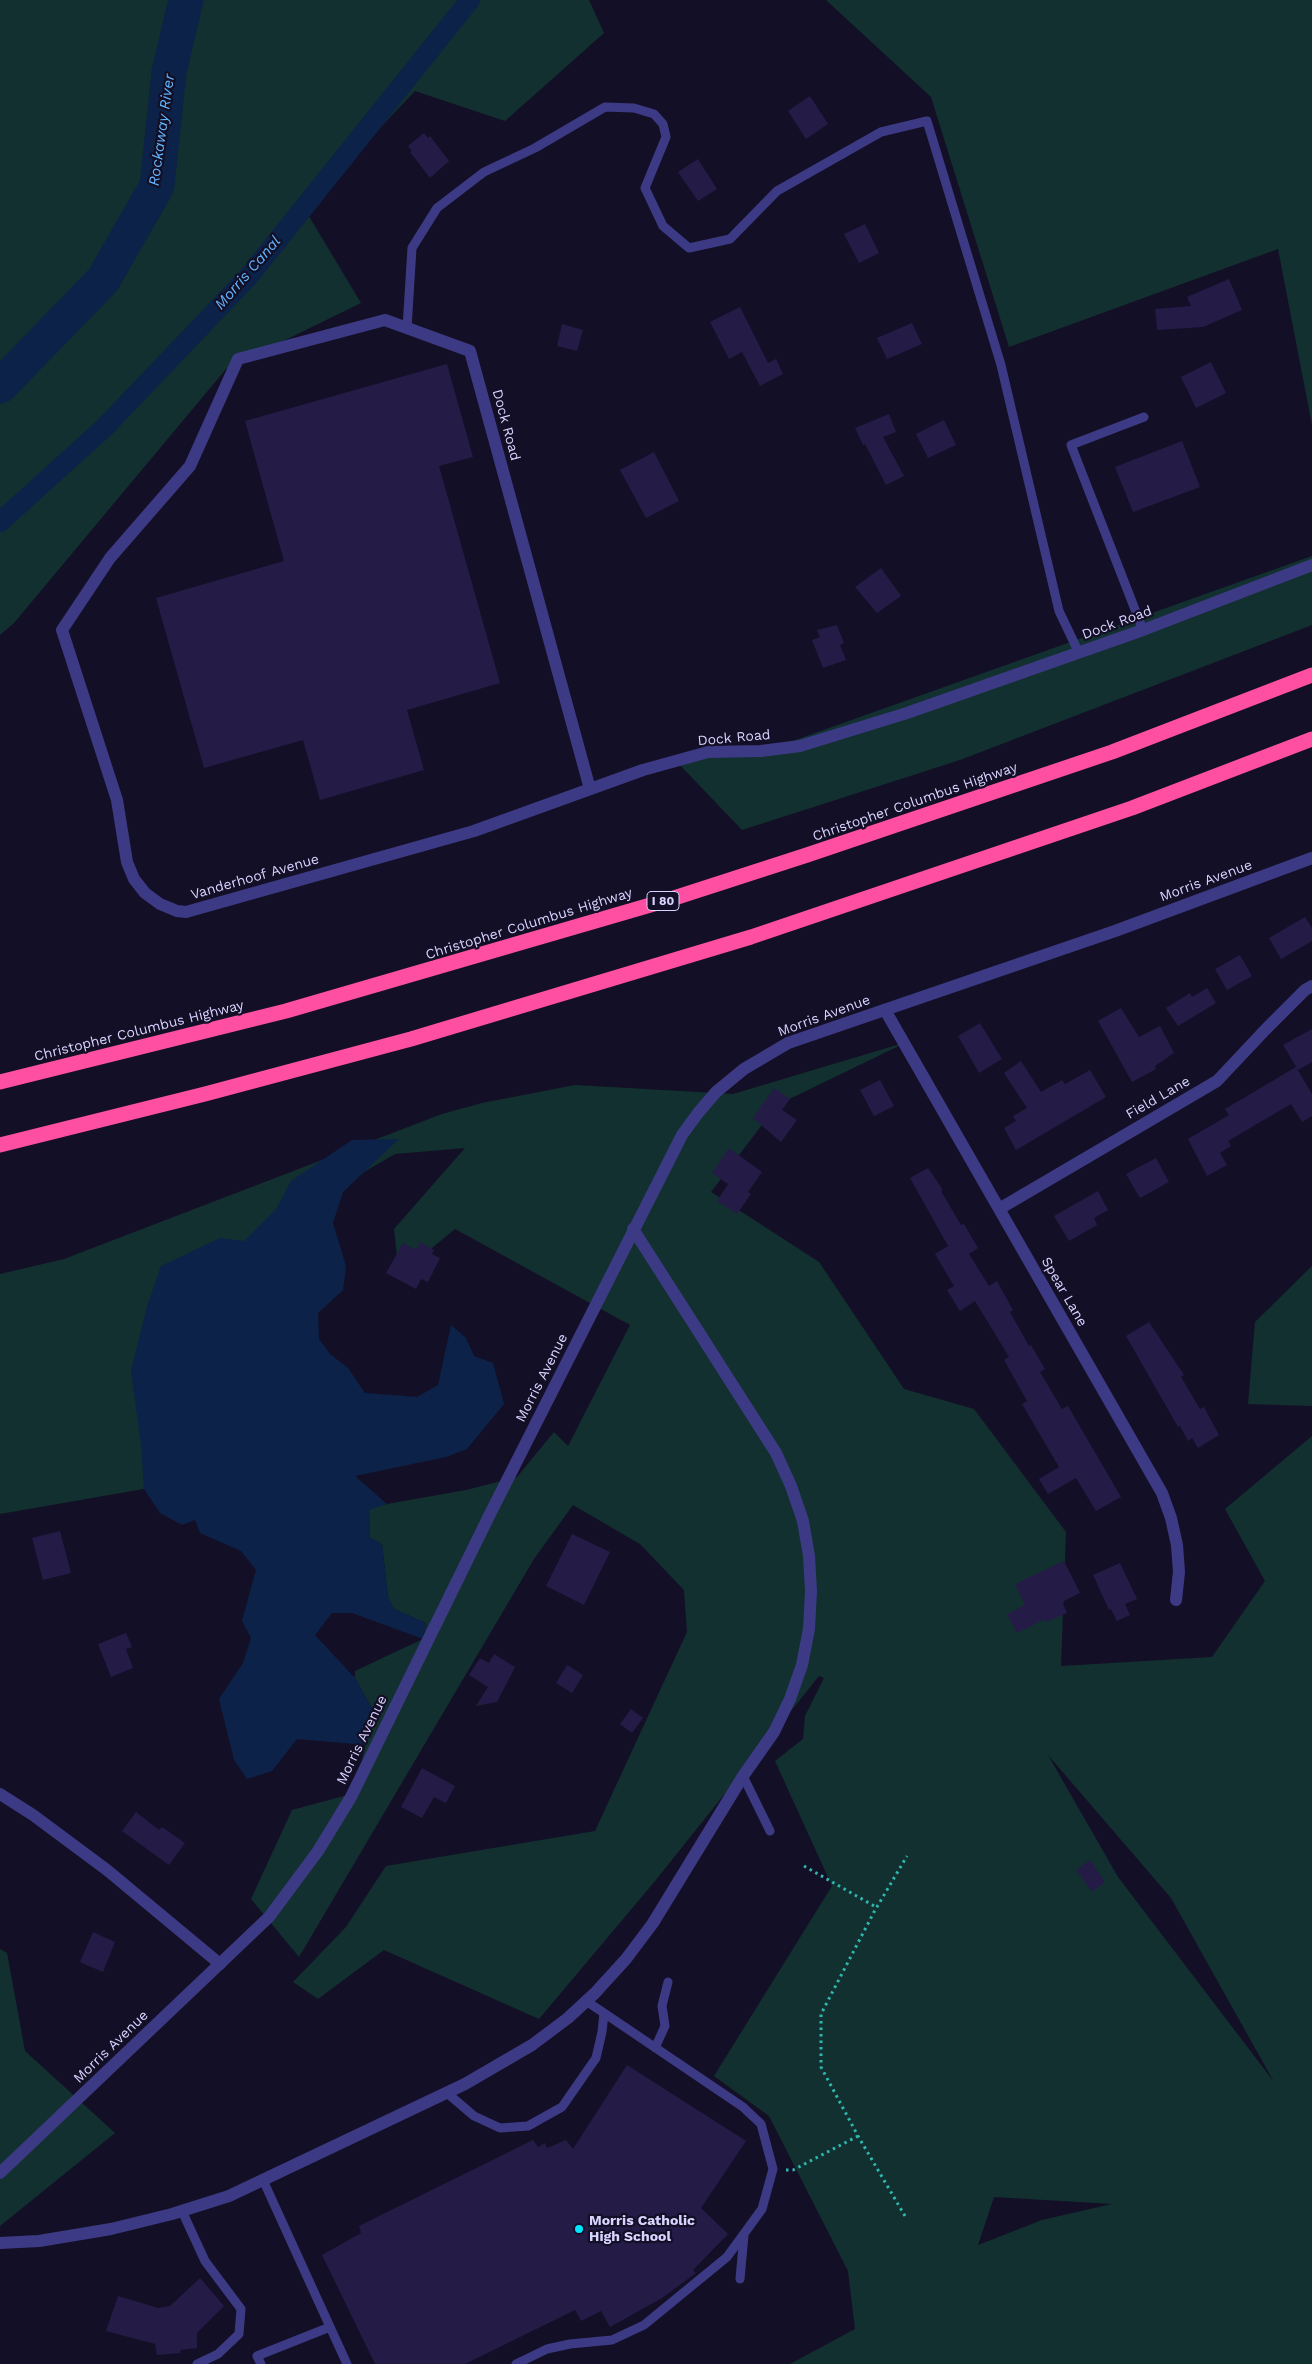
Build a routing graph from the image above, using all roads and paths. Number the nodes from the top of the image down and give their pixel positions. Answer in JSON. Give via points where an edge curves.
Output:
{"nodes":[{"id":1,"x":406,"y":328,"type":"junction"},
{"id":2,"x":1144,"y":417,"type":"dead end"},
{"id":3,"x":1312,"y":565,"type":"edge"},
{"id":4,"x":1144,"y":630,"type":"junction"},
{"id":5,"x":1079,"y":653,"type":"junction"},
{"id":6,"x":1312,"y":675,"type":"edge"},
{"id":7,"x":1312,"y":739,"type":"edge"},
{"id":8,"x":590,"y":789,"type":"junction"},
{"id":9,"x":1312,"y":858,"type":"edge"},
{"id":10,"x":1312,"y":986,"type":"edge"},
{"id":11,"x":885,"y":1010,"type":"junction"},
{"id":12,"x":0,"y":1082,"type":"edge"},
{"id":13,"x":0,"y":1145,"type":"edge"},
{"id":14,"x":999,"y":1209,"type":"junction"},
{"id":15,"x":633,"y":1229,"type":"junction"},
{"id":16,"x":1176,"y":1600,"type":"dead end"},
{"id":17,"x":743,"y":1776,"type":"junction"},
{"id":18,"x":0,"y":1794,"type":"edge"},
{"id":19,"x":770,"y":1831,"type":"dead end"},
{"id":20,"x":907,"y":1856,"type":"dead end"},
{"id":21,"x":804,"y":1866,"type":"dead end"},
{"id":22,"x":876,"y":1907,"type":"junction"},
{"id":23,"x":220,"y":1964,"type":"junction"},
{"id":24,"x":668,"y":1982,"type":"dead end"},
{"id":25,"x":586,"y":2001,"type":"junction"},
{"id":26,"x":604,"y":2013,"type":"junction"},
{"id":27,"x":655,"y":2048,"type":"junction"},
{"id":28,"x":447,"y":2093,"type":"junction"},
{"id":29,"x":858,"y":2136,"type":"junction"},
{"id":30,"x":793,"y":2170,"type":"dead end"},
{"id":31,"x":0,"y":2174,"type":"edge"},
{"id":32,"x":262,"y":2180,"type":"junction"},
{"id":33,"x":182,"y":2211,"type":"junction"},
{"id":34,"x":905,"y":2216,"type":"dead end"},
{"id":35,"x":744,"y":2235,"type":"junction"},
{"id":36,"x":0,"y":2243,"type":"edge"},
{"id":37,"x":740,"y":2279,"type":"dead end"},
{"id":38,"x":330,"y":2327,"type":"junction"},
{"id":39,"x":197,"y":2364,"type":"edge"},
{"id":40,"x":261,"y":2364,"type":"edge"},
{"id":41,"x":347,"y":2364,"type":"edge"},
{"id":42,"x":516,"y":2364,"type":"edge"}],
"edges":[{"from":1,"to":5,"type":"lane","via":[[412,248],[437,208],[484,172],[535,148],[605,107],[634,108],[654,114],[663,124],[666,137],[645,188],[664,226],[689,248],[730,239],[776,191],[881,132],[926,121],[1001,365],[1059,612]]},
{"from":1,"to":8,"type":"street","name":"Dock Road","via":[[470,350]]},
{"from":1,"to":8,"type":"street","name":"Vanderhoof Avenue","via":[[386,320],[238,359],[190,466],[96,577],[62,630],[117,800],[127,862],[140,886],[160,904],[186,912],[474,831]]},
{"from":2,"to":4,"type":"lane","via":[[1071,445]]},
{"from":3,"to":4,"type":"street","name":"Dock Road"},
{"from":4,"to":5,"type":"street","name":"Dock Road"},
{"from":5,"to":8,"type":"street","name":"Dock Road","via":[[907,713],[800,746],[761,752],[708,752]]},
{"from":6,"to":12,"type":"highway","name":"Christopher Columbus Highway","number":"I 80","via":[[1112,752],[671,899],[286,1011]]},
{"from":7,"to":13,"type":"highway","via":[[1132,808],[751,937],[411,1038]]},
{"from":9,"to":11,"type":"street","name":"Morris Avenue"},
{"from":10,"to":14,"type":"street","name":"Field Lane","via":[[1216,1081]]},
{"from":11,"to":14,"type":"street","name":"Spear Lane"},
{"from":11,"to":15,"type":"street","name":"Morris Avenue","via":[[788,1043],[744,1069],[716,1092],[682,1135]]},
{"from":14,"to":16,"type":"street","name":"Spear Lane","via":[[1162,1493],[1177,1545]]},
{"from":15,"to":17,"type":"street","via":[[776,1454],[802,1521],[809,1556],[811,1593],[802,1665],[774,1732]]},
{"from":15,"to":23,"type":"street","name":"Morris Avenue","via":[[351,1797],[292,1889]]},
{"from":17,"to":19,"type":"lane"},
{"from":17,"to":25,"type":"street","via":[[653,1923],[626,1959]]},
{"from":18,"to":23,"type":"street","via":[[108,1870]]},
{"from":20,"to":22,"type":"path"},
{"from":21,"to":22,"type":"path"},
{"from":22,"to":29,"type":"path","via":[[822,2014],[821,2067]]},
{"from":23,"to":31,"type":"street","name":"Morris Avenue"},
{"from":24,"to":27,"type":"lane","via":[[662,2006],[664,2026]]},
{"from":25,"to":26,"type":"lane"},
{"from":25,"to":28,"type":"street","via":[[532,2045],[486,2074]]},
{"from":26,"to":27,"type":"lane"},
{"from":26,"to":28,"type":"lane","via":[[596,2058],[579,2084],[562,2107],[528,2126],[500,2128],[474,2116]]},
{"from":27,"to":35,"type":"lane","via":[[743,2108],[761,2124],[773,2169],[762,2208]]},
{"from":28,"to":32,"type":"street"},
{"from":29,"to":30,"type":"path"},
{"from":29,"to":34,"type":"path"},
{"from":32,"to":33,"type":"street","via":[[229,2196]]},
{"from":32,"to":38,"type":"lane"},
{"from":33,"to":36,"type":"street","via":[[111,2229],[39,2241]]},
{"from":33,"to":39,"type":"lane","via":[[205,2261],[241,2310],[240,2334],[218,2354]]},
{"from":35,"to":37,"type":"lane"},
{"from":35,"to":42,"type":"lane","via":[[727,2257],[644,2325],[612,2340],[547,2349]]},
{"from":38,"to":40,"type":"lane","via":[[256,2356]]},
{"from":38,"to":41,"type":"lane"}]}
